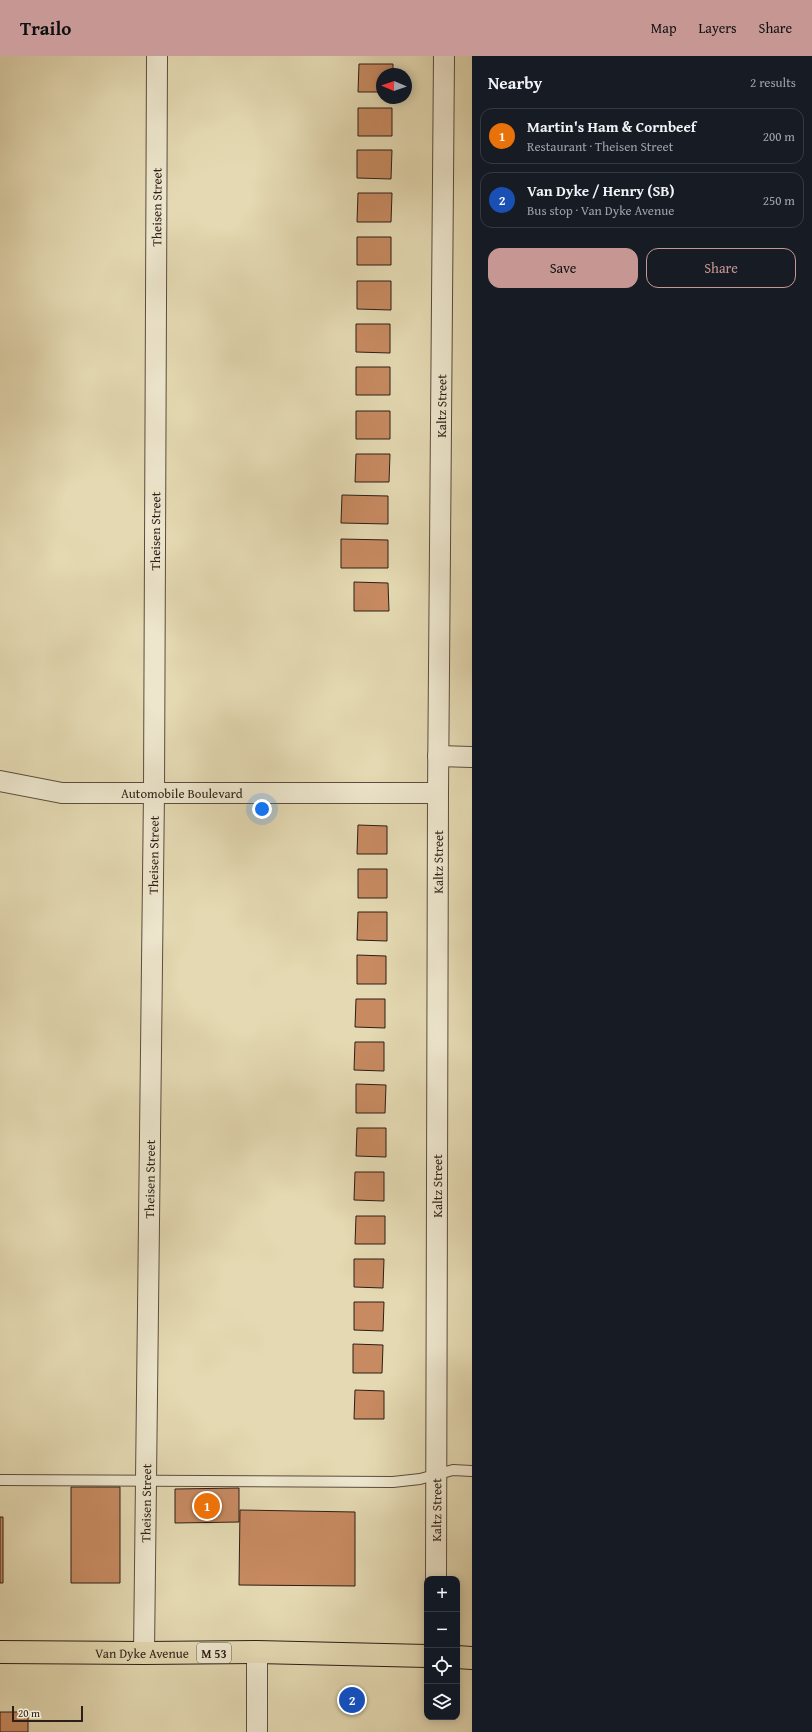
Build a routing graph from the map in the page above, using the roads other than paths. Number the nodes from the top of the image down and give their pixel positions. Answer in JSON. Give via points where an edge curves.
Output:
{"nodes":[{"id":1,"x":157,"y":56,"type":"edge"},
{"id":2,"x":444,"y":56,"type":"edge"},
{"id":3,"x":438,"y":756,"type":"junction"},
{"id":4,"x":472,"y":757,"type":"edge"},
{"id":5,"x":0,"y":781,"type":"edge"},
{"id":6,"x":154,"y":792,"type":"junction"},
{"id":7,"x":438,"y":793,"type":"junction"},
{"id":8,"x":472,"y":1470,"type":"edge"},
{"id":9,"x":436,"y":1475,"type":"junction"},
{"id":10,"x":0,"y":1480,"type":"edge"},
{"id":11,"x":146,"y":1482,"type":"junction"},
{"id":12,"x":436,"y":1576,"type":"edge"},
{"id":13,"x":0,"y":1652,"type":"edge"},
{"id":14,"x":257,"y":1652,"type":"junction"},
{"id":15,"x":144,"y":1653,"type":"junction"},
{"id":16,"x":424,"y":1656,"type":"edge"},
{"id":17,"x":460,"y":1657,"type":"edge"},
{"id":18,"x":472,"y":1658,"type":"edge"},
{"id":19,"x":257,"y":1732,"type":"edge"}],
"edges":[{"from":1,"to":6,"type":"street","name":"Theisen Street"},
{"from":2,"to":3,"type":"street","name":"Kaltz Street"},
{"from":3,"to":4,"type":"street"},
{"from":3,"to":7,"type":"street","name":"Kaltz Street"},
{"from":5,"to":6,"type":"street","name":"Automobile Boulevard","via":[[62,793]]},
{"from":6,"to":7,"type":"street","name":"Automobile Boulevard"},
{"from":6,"to":11,"type":"street","name":"Theisen Street"},
{"from":7,"to":9,"type":"street","name":"Kaltz Street"},
{"from":8,"to":9,"type":"lane","via":[[453,1470]]},
{"from":9,"to":11,"type":"lane","via":[[393,1482]]},
{"from":9,"to":12,"type":"street","name":"Kaltz Street"},
{"from":10,"to":11,"type":"lane"},
{"from":11,"to":15,"type":"street","name":"Theisen Street"},
{"from":13,"to":15,"type":"main road","name":"Van Dyke Avenue","number":"M 53"},
{"from":14,"to":15,"type":"main road","name":"Van Dyke Avenue","number":"M 53"},
{"from":14,"to":16,"type":"main road","name":"Van Dyke Avenue","number":"M 53"},
{"from":14,"to":19,"type":"street"},
{"from":17,"to":18,"type":"main road"}]}
